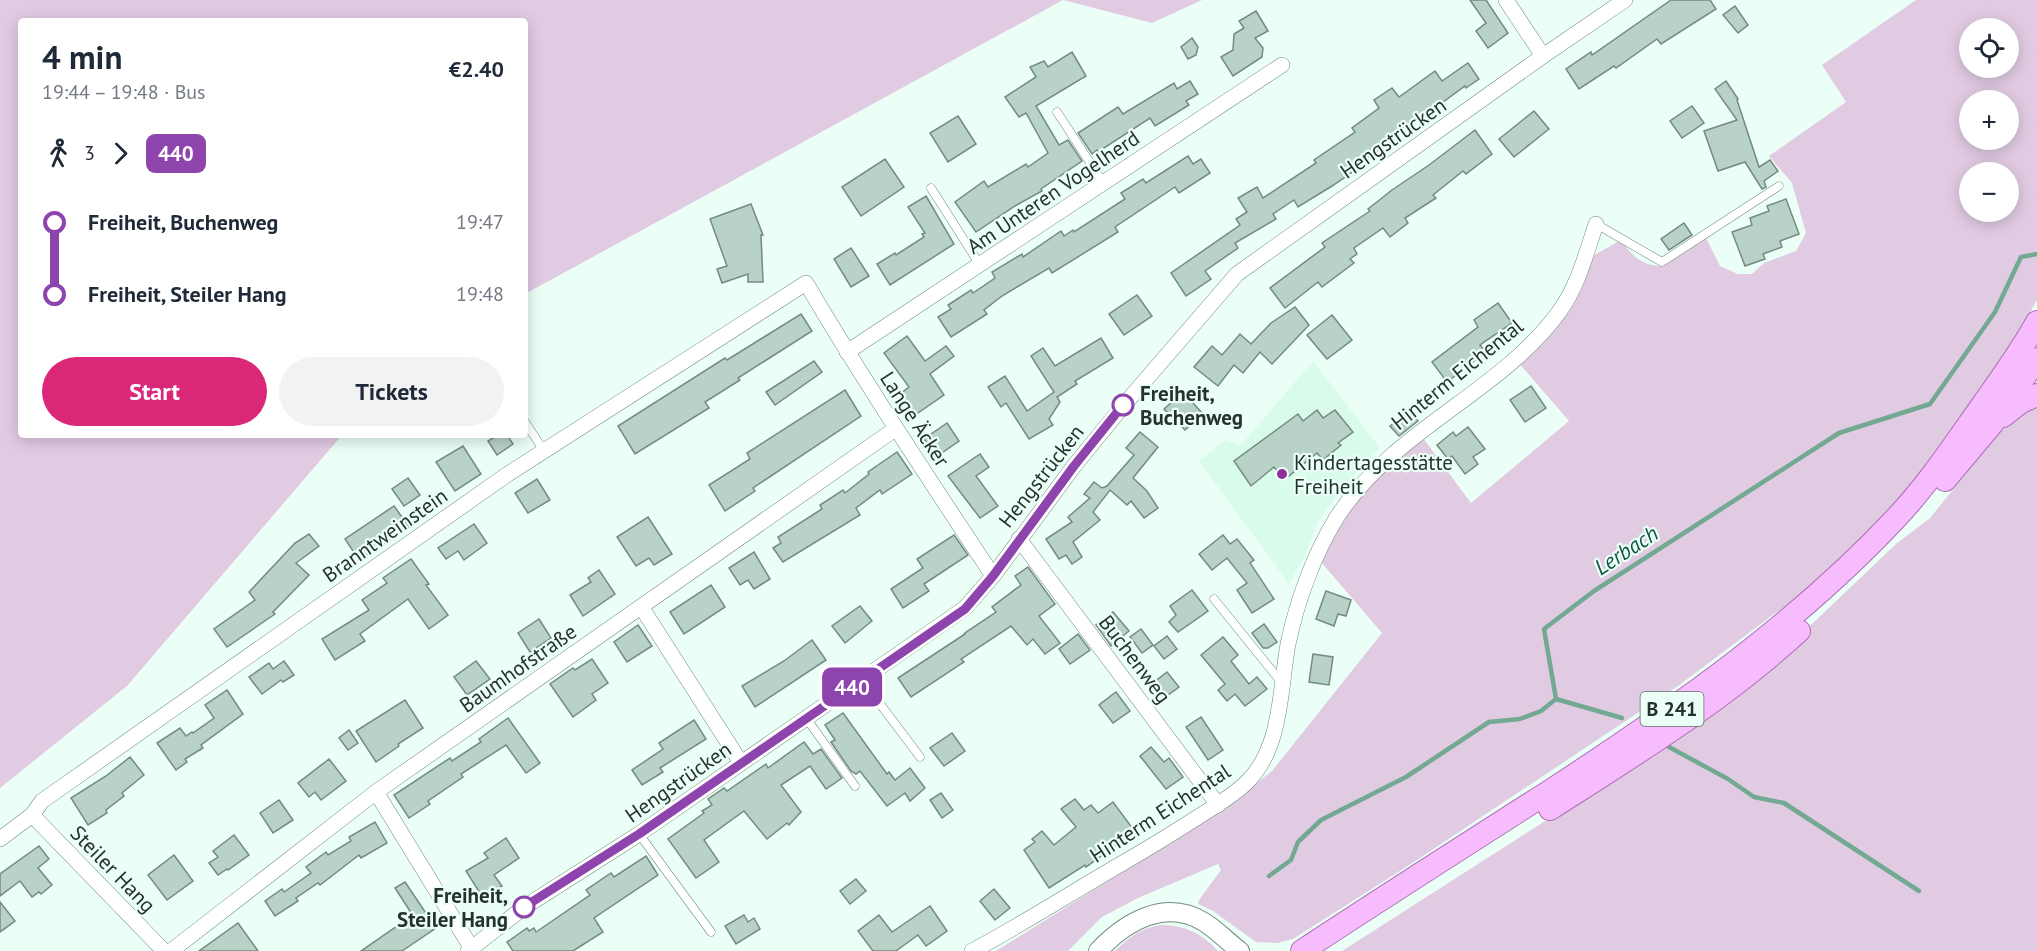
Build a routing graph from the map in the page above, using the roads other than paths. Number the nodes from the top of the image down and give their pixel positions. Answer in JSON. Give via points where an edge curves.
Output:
{"nodes":[{"id":1,"x":1506,"y":0,"type":"edge"},
{"id":2,"x":1625,"y":0,"type":"edge"},
{"id":3,"x":1543,"y":56,"type":"junction"},
{"id":4,"x":1282,"y":65,"type":"dead end"},
{"id":5,"x":1057,"y":112,"type":"dead end"},
{"id":6,"x":1104,"y":184,"type":"junction"},
{"id":7,"x":1779,"y":186,"type":"dead end"},
{"id":8,"x":931,"y":188,"type":"dead end"},
{"id":9,"x":1596,"y":224,"type":"joint"},
{"id":10,"x":981,"y":266,"type":"junction"},
{"id":11,"x":806,"y":283,"type":"joint"},
{"id":12,"x":2037,"y":322,"type":"edge"},
{"id":13,"x":847,"y":352,"type":"junction"},
{"id":14,"x":2029,"y":370,"type":"edge"},
{"id":15,"x":528,"y":427,"type":"edge"},
{"id":16,"x":895,"y":429,"type":"junction"},
{"id":17,"x":544,"y":451,"type":"junction"},
{"id":18,"x":1019,"y":539,"type":"junction"},
{"id":19,"x":993,"y":576,"type":"junction"},
{"id":20,"x":1214,"y":599,"type":"dead end"},
{"id":21,"x":642,"y":608,"type":"junction"},
{"id":22,"x":862,"y":680,"type":"junction"},
{"id":23,"x":1282,"y":683,"type":"junction"},
{"id":24,"x":806,"y":718,"type":"junction"},
{"id":25,"x":920,"y":757,"type":"dead end"},
{"id":26,"x":741,"y":764,"type":"junction"},
{"id":27,"x":855,"y":786,"type":"dead end"},
{"id":28,"x":376,"y":792,"type":"junction"},
{"id":29,"x":1218,"y":805,"type":"junction"},
{"id":30,"x":32,"y":815,"type":"junction"},
{"id":31,"x":639,"y":834,"type":"junction"},
{"id":32,"x":0,"y":839,"type":"edge"},
{"id":33,"x":711,"y":932,"type":"dead end"},
{"id":34,"x":1233,"y":948,"type":"edge"},
{"id":35,"x":470,"y":950,"type":"edge"},
{"id":36,"x":164,"y":951,"type":"edge"},
{"id":37,"x":171,"y":951,"type":"edge"},
{"id":38,"x":972,"y":951,"type":"edge"},
{"id":39,"x":1098,"y":951,"type":"edge"},
{"id":40,"x":1302,"y":951,"type":"edge"},
{"id":41,"x":1330,"y":951,"type":"edge"}],
"edges":[{"from":1,"to":3,"type":"street"},
{"from":2,"to":3,"type":"street","name":"Hengstrücken"},
{"from":3,"to":18,"type":"street","name":"Hengstrücken","via":[[1237,274],[1123,405]]},
{"from":4,"to":6,"type":"street","name":"Am Unteren Vogelherd"},
{"from":5,"to":6,"type":"lane"},
{"from":6,"to":10,"type":"street","name":"Am Unteren Vogelherd"},
{"from":7,"to":9,"type":"lane","via":[[1662,262]]},
{"from":8,"to":10,"type":"lane"},
{"from":9,"to":23,"type":"street","name":"Hinterm Eichental","via":[[1576,283],[1550,324],[1505,366],[1392,454],[1338,516],[1298,606]]},
{"from":10,"to":13,"type":"street","name":"Am Unteren Vogelherd"},
{"from":11,"to":13,"type":"street","name":"Lange Äcker"},
{"from":11,"to":17,"type":"street","name":"Branntweinstein"},
{"from":12,"to":14,"type":"main road","number":"B 241"},
{"from":13,"to":16,"type":"street","name":"Lange Äcker"},
{"from":14,"to":40,"type":"main road","number":"B 241","via":[[1954,446],[1898,516],[1787,622],[1633,736]]},
{"from":14,"to":41,"type":"main road","number":"B 241","via":[[1992,424],[1908,523],[1844,588],[1755,668],[1641,751]]},
{"from":15,"to":17,"type":"lane"},
{"from":16,"to":19,"type":"street","name":"Lange Äcker"},
{"from":16,"to":21,"type":"street","name":"Baumhofstraße"},
{"from":17,"to":30,"type":"street","name":"Branntweinstein","via":[[42,801]]},
{"from":18,"to":19,"type":"street","name":"Hengstrücken"},
{"from":18,"to":29,"type":"street","name":"Buchenweg"},
{"from":19,"to":22,"type":"street","name":"Hengstrücken","via":[[965,609]]},
{"from":20,"to":23,"type":"lane"},
{"from":21,"to":26,"type":"street"},
{"from":21,"to":28,"type":"street","name":"Baumhofstraße"},
{"from":22,"to":24,"type":"street","name":"Hengstrücken"},
{"from":22,"to":25,"type":"lane"},
{"from":23,"to":29,"type":"street","name":"Hinterm Eichental","via":[[1264,760],[1249,780]]},
{"from":24,"to":26,"type":"street","name":"Hengstrücken"},
{"from":24,"to":27,"type":"lane"},
{"from":26,"to":31,"type":"street","name":"Hengstrücken"},
{"from":28,"to":35,"type":"street"},
{"from":28,"to":37,"type":"street","name":"Baumhofstraße"},
{"from":29,"to":38,"type":"street","name":"Hinterm Eichental"},
{"from":30,"to":32,"type":"street","name":"Branntweinstein"},
{"from":30,"to":36,"type":"street","name":"Steiler Hang"},
{"from":31,"to":33,"type":"lane"},
{"from":31,"to":35,"type":"street","name":"Hengstrücken","via":[[523,908]]},
{"from":34,"to":39,"type":"street","via":[[1197,918],[1164,912],[1128,925]]}]}
